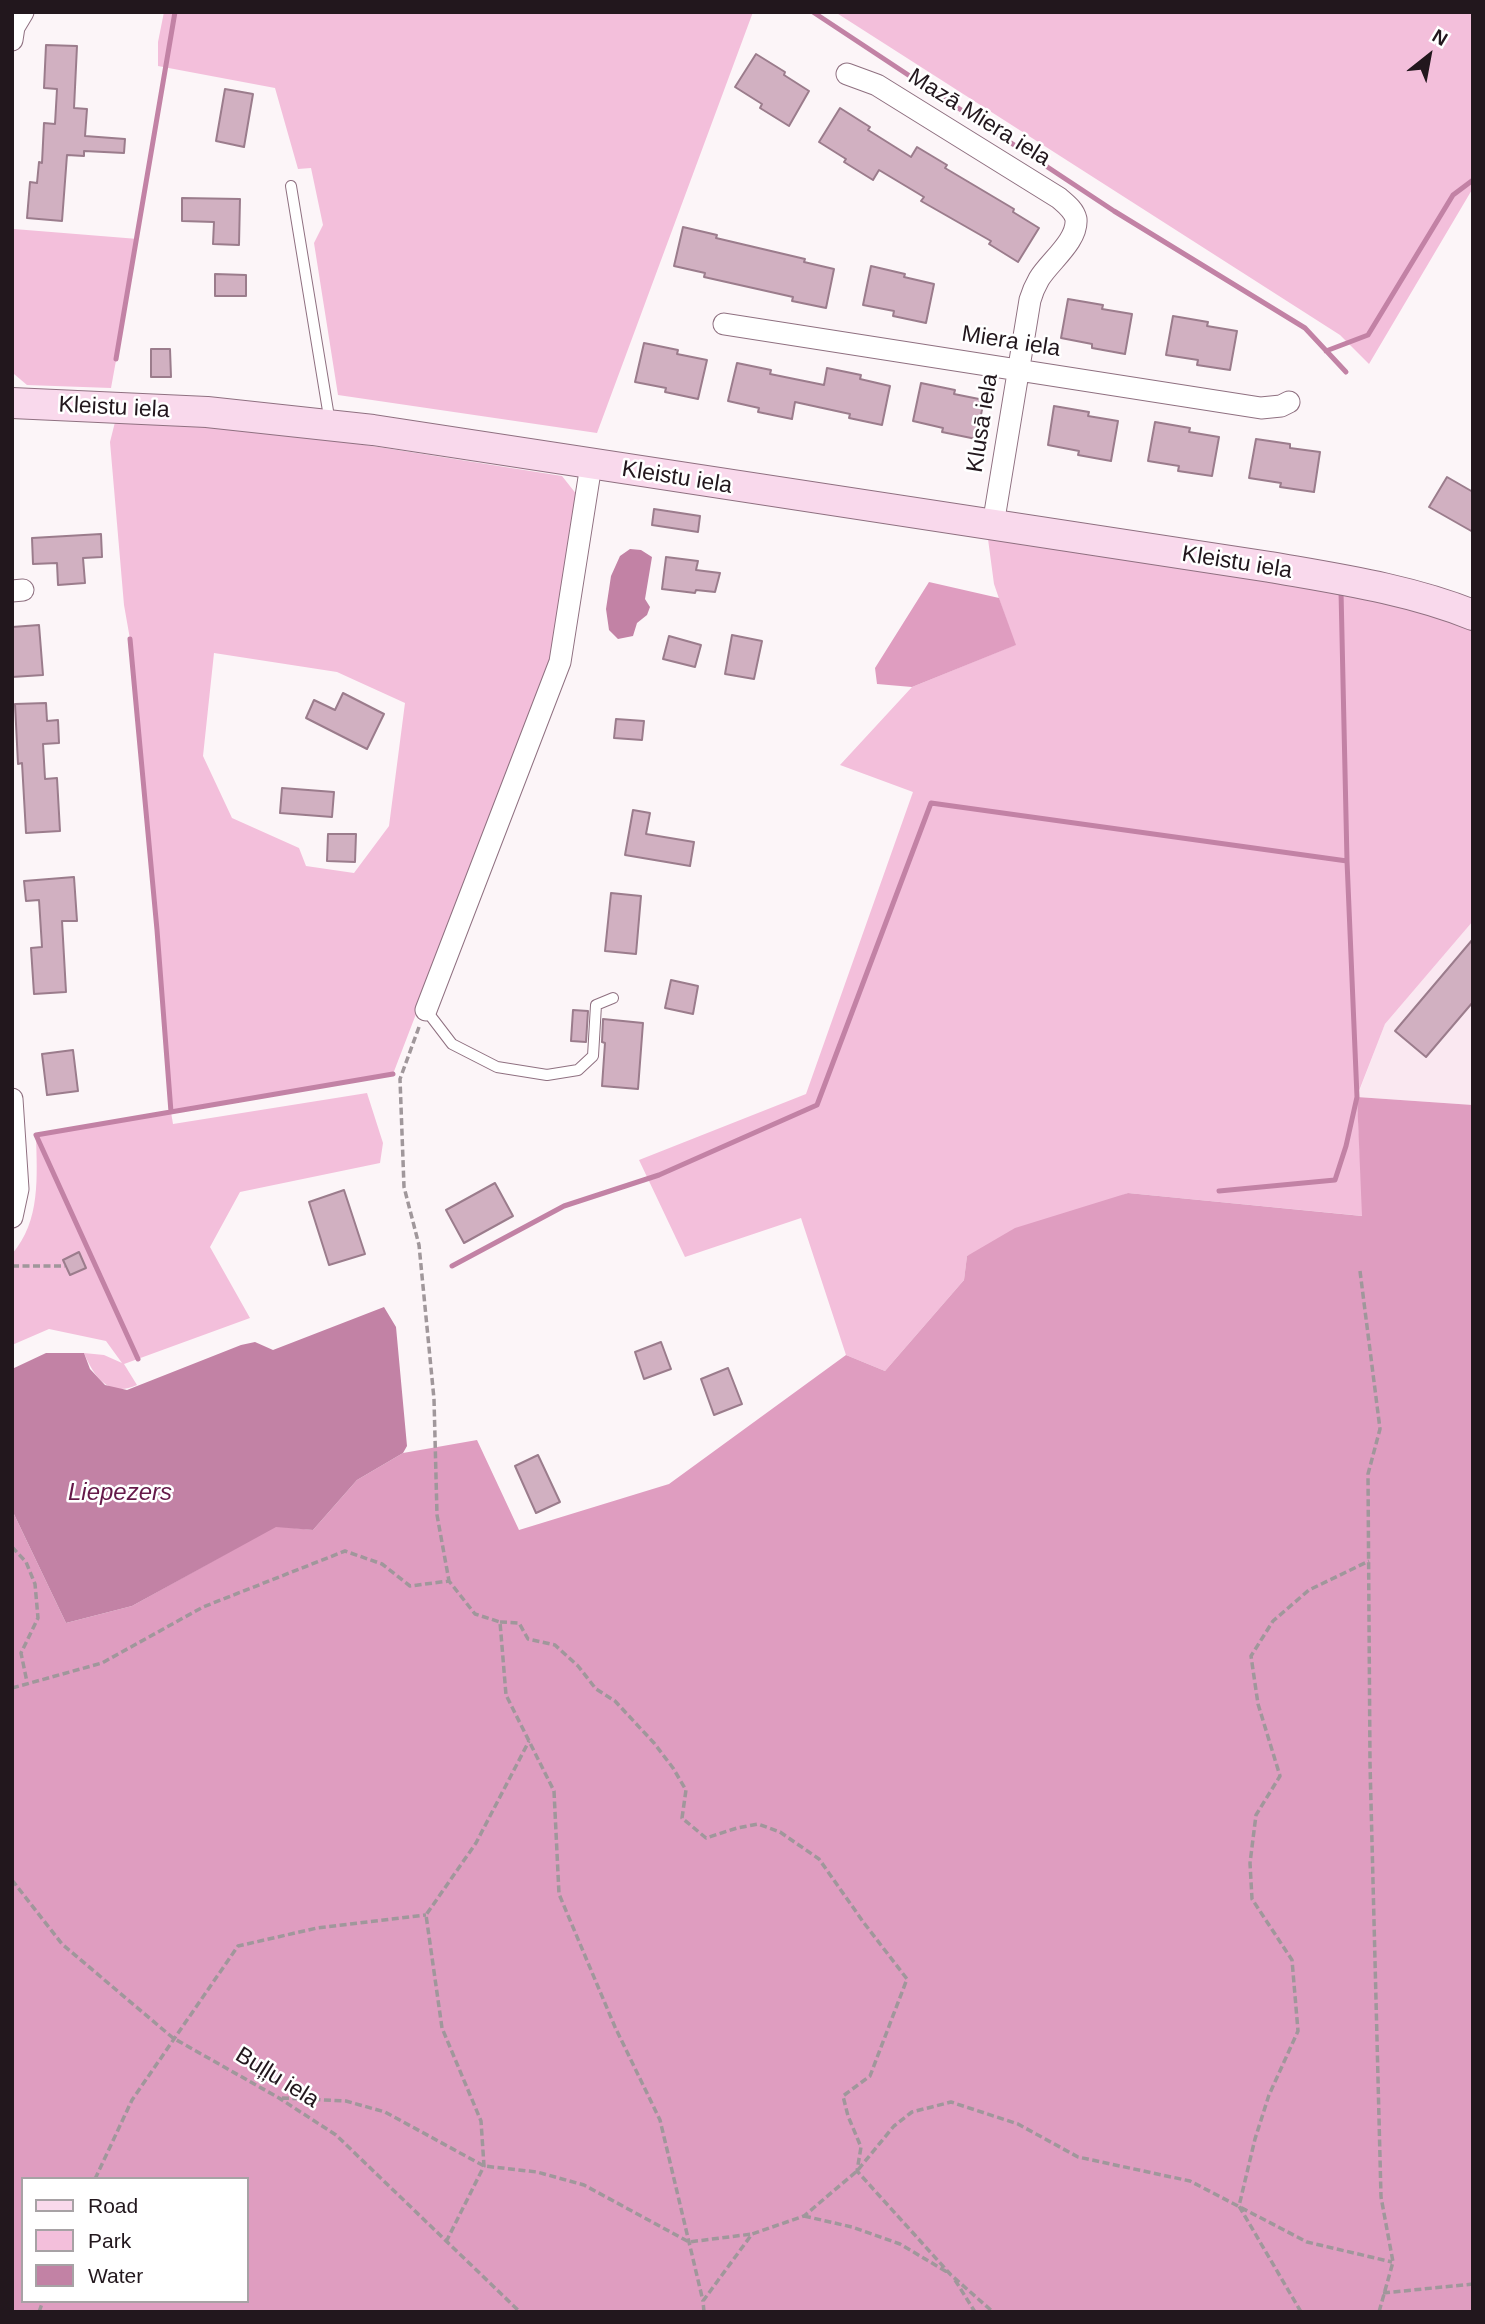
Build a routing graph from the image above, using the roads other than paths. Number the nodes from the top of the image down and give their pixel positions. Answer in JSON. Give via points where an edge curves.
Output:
{"nodes":[{"id":1,"x":23,"y":12,"type":"edge"},
{"id":2,"x":12,"y":40,"type":"edge"},
{"id":3,"x":847,"y":74,"type":"dead end"},
{"id":4,"x":291,"y":186,"type":"dead end"},
{"id":5,"x":1075,"y":218,"type":"joint"},
{"id":6,"x":724,"y":324,"type":"dead end"},
{"id":7,"x":1017,"y":370,"type":"junction"},
{"id":8,"x":1290,"y":402,"type":"dead end"},
{"id":9,"x":12,"y":404,"type":"edge"},
{"id":10,"x":330,"y":426,"type":"junction"},
{"id":11,"x":591,"y":465,"type":"junction"},
{"id":12,"x":993,"y":525,"type":"junction"},
{"id":13,"x":1473,"y":615,"type":"edge"},
{"id":14,"x":613,"y":998,"type":"dead end"},
{"id":15,"x":426,"y":1010,"type":"joint"},
{"id":16,"x":12,"y":1099,"type":"edge"},
{"id":17,"x":12,"y":1217,"type":"edge"}],
"edges":[{"from":1,"to":2,"type":"street"},
{"from":3,"to":5,"type":"street","name":"Mazā Miera iela","via":[[877,85],[1059,198]]},
{"from":4,"to":10,"type":"lane"},
{"from":5,"to":7,"type":"street","name":"Klusā iela","via":[[1069,241],[1039,279],[1030,300]]},
{"from":6,"to":7,"type":"street","name":"Miera iela"},
{"from":7,"to":8,"type":"street","name":"Miera iela","via":[[1261,408]]},
{"from":7,"to":12,"type":"street","name":"Klusā iela"},
{"from":9,"to":10,"type":"street","name":"Kleistu iela","via":[[207,412]]},
{"from":10,"to":11,"type":"street","name":"Kleistu iela"},
{"from":11,"to":12,"type":"street","name":"Kleistu iela"},
{"from":11,"to":15,"type":"street","via":[[560,662]]},
{"from":12,"to":13,"type":"street","name":"Kleistu iela","via":[[1338,579]]},
{"from":14,"to":15,"type":"lane","via":[[596,1005],[593,1056],[578,1070],[547,1074],[497,1067],[452,1044]]},
{"from":16,"to":17,"type":"street","via":[[18,1189]]}]}
